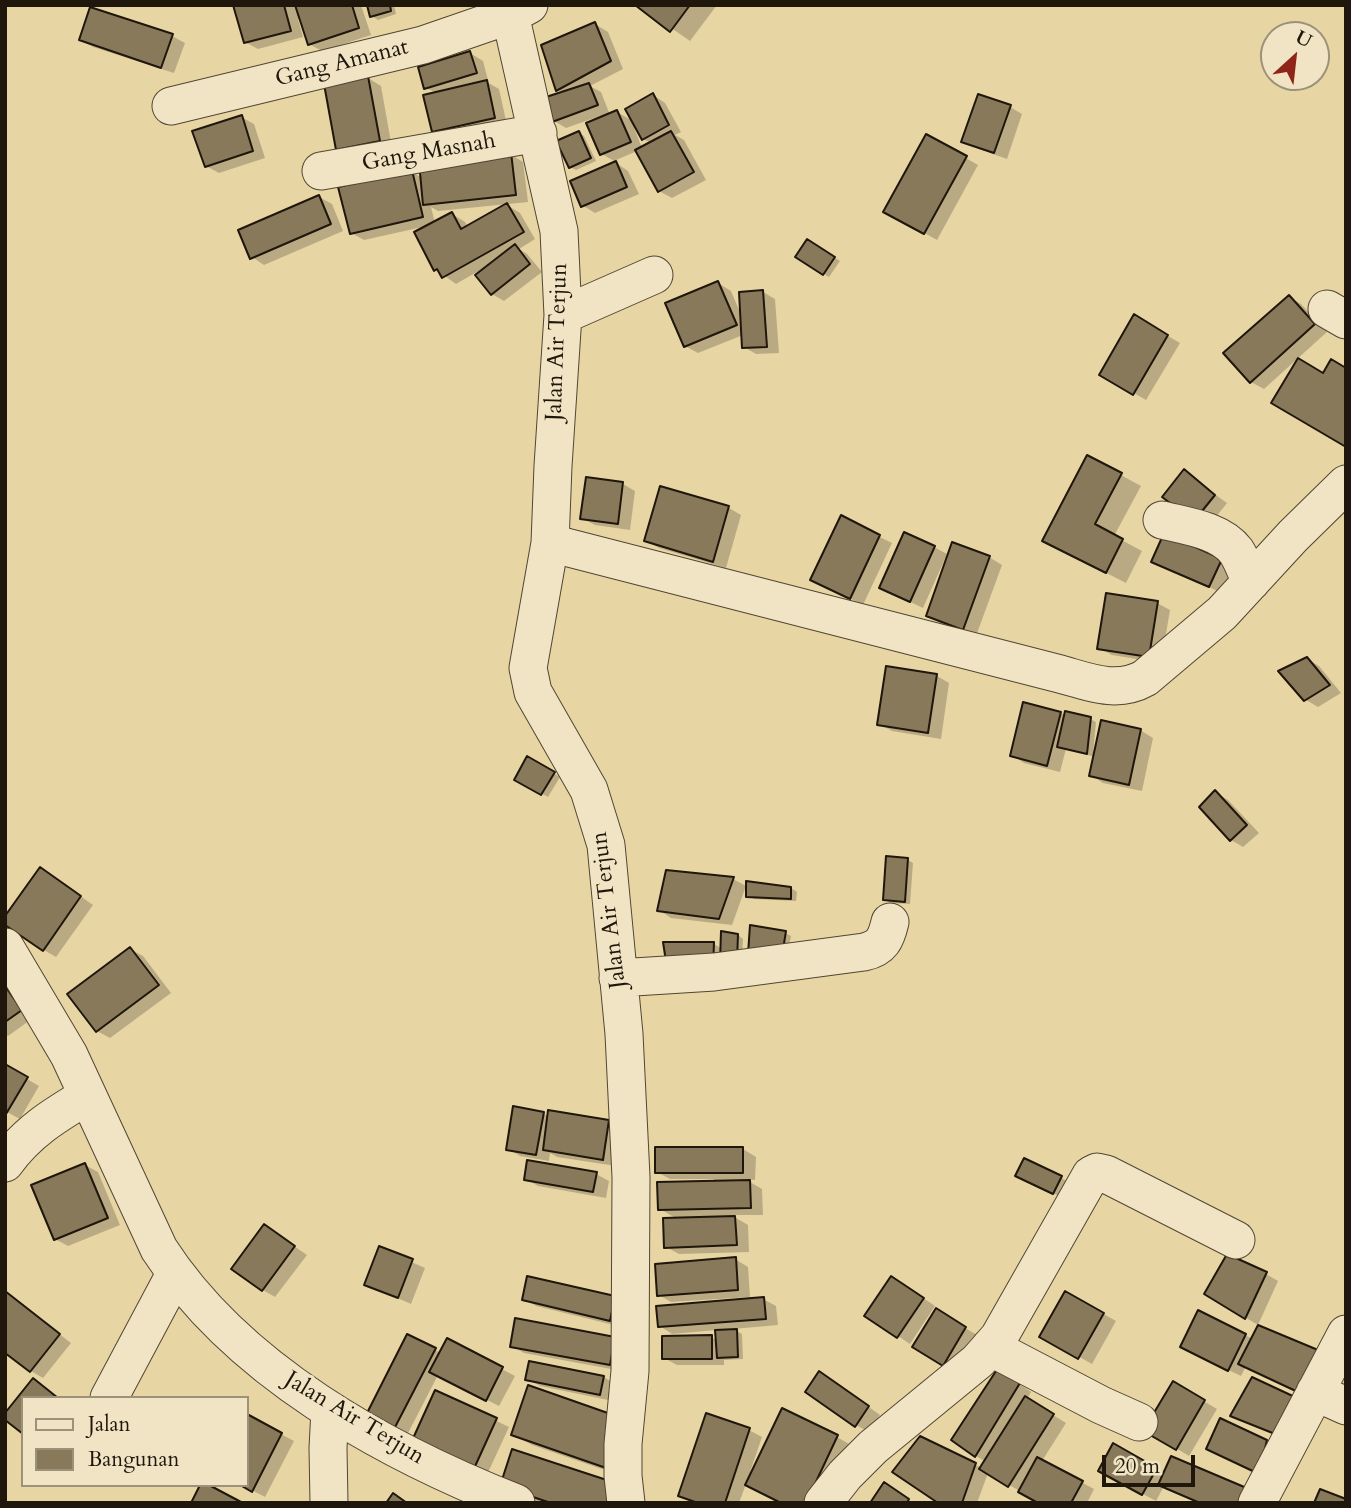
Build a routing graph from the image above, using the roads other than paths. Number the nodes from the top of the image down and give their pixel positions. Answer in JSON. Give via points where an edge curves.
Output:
{"nodes":[{"id":1,"x":516,"y":8,"type":"edge"},
{"id":2,"x":170,"y":106,"type":"dead end"},
{"id":3,"x":538,"y":133,"type":"junction"},
{"id":4,"x":321,"y":171,"type":"dead end"},
{"id":5,"x":654,"y":275,"type":"dead end"},
{"id":6,"x":563,"y":314,"type":"junction"},
{"id":7,"x":1346,"y":484,"type":"edge"},
{"id":8,"x":1163,"y":520,"type":"dead end"},
{"id":9,"x":550,"y":543,"type":"junction"},
{"id":10,"x":1251,"y":582,"type":"junction"},
{"id":11,"x":890,"y":922,"type":"dead end"},
{"id":12,"x":5,"y":947,"type":"edge"},
{"id":13,"x":618,"y":978,"type":"junction"},
{"id":14,"x":87,"y":1096,"type":"junction"},
{"id":15,"x":5,"y":1163,"type":"edge"},
{"id":16,"x":1236,"y":1240,"type":"dead end"},
{"id":17,"x":175,"y":1274,"type":"junction"},
{"id":18,"x":1346,"y":1334,"type":"edge"},
{"id":19,"x":990,"y":1347,"type":"junction"},
{"id":20,"x":111,"y":1396,"type":"edge"},
{"id":21,"x":1330,"y":1399,"type":"edge"},
{"id":22,"x":330,"y":1410,"type":"junction"},
{"id":23,"x":1139,"y":1422,"type":"dead end"},
{"id":24,"x":330,"y":1503,"type":"edge"},
{"id":25,"x":516,"y":1503,"type":"edge"},
{"id":26,"x":626,"y":1503,"type":"edge"},
{"id":27,"x":823,"y":1503,"type":"edge"},
{"id":28,"x":1257,"y":1503,"type":"edge"}],
"edges":[{"from":1,"to":2,"type":"street","name":"Gang Amanat","via":[[423,45]]},
{"from":1,"to":3,"type":"street","name":"Jalan Air Terjun"},
{"from":3,"to":4,"type":"street","name":"Gang Masnah"},
{"from":3,"to":6,"type":"street","name":"Jalan Air Terjun","via":[[559,231]]},
{"from":5,"to":6,"type":"street"},
{"from":6,"to":9,"type":"street","name":"Jalan Air Terjun"},
{"from":7,"to":10,"type":"street"},
{"from":8,"to":10,"type":"street","via":[[1223,540],[1235,550]]},
{"from":9,"to":10,"type":"street","via":[[1117,687],[1136,683],[1154,671]]},
{"from":9,"to":13,"type":"street","name":"Jalan Air Terjun","via":[[528,668],[533,692],[596,807],[606,845]]},
{"from":11,"to":13,"type":"street","via":[[882,943],[864,953],[714,972]]},
{"from":12,"to":14,"type":"street","name":"Jalan Air Terjun","via":[[69,1055]]},
{"from":13,"to":26,"type":"street","name":"Jalan Air Terjun","via":[[631,1177],[630,1371],[623,1444]]},
{"from":14,"to":15,"type":"street","via":[[45,1121]]},
{"from":14,"to":17,"type":"street","name":"Jalan Air Terjun"},
{"from":16,"to":19,"type":"street","via":[[1097,1172],[1091,1175]]},
{"from":17,"to":20,"type":"street"},
{"from":17,"to":22,"type":"street","name":"Jalan Air Terjun","via":[[226,1332]]},
{"from":18,"to":21,"type":"street"},
{"from":19,"to":23,"type":"street"},
{"from":19,"to":27,"type":"street","via":[[873,1447]]},
{"from":21,"to":28,"type":"street"},
{"from":22,"to":24,"type":"street"},
{"from":22,"to":25,"type":"street","name":"Jalan Air Terjun","via":[[440,1470]]}]}
